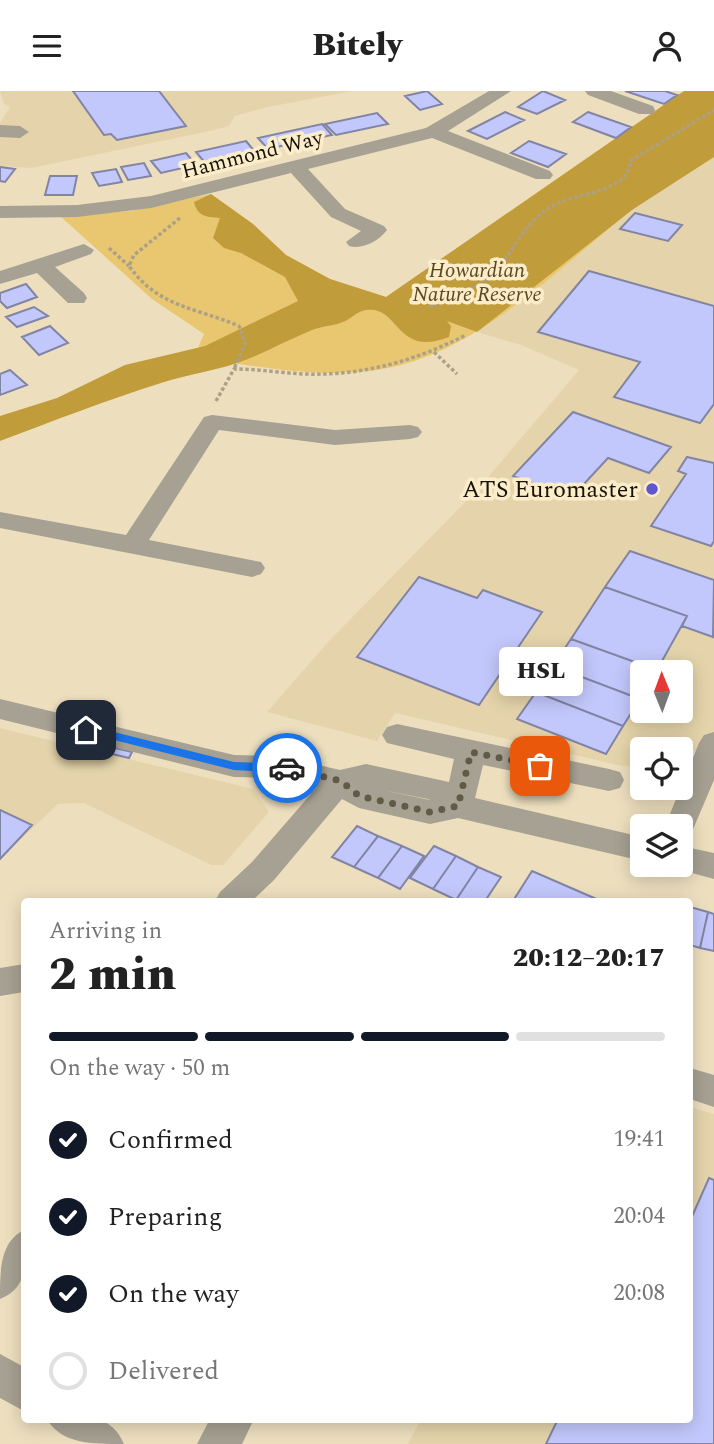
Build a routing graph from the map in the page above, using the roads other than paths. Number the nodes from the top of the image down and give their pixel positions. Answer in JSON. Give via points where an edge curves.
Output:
{"nodes":[{"id":1,"x":502,"y":91,"type":"edge"},
{"id":2,"x":594,"y":91,"type":"edge"},
{"id":3,"x":646,"y":110,"type":"dead end"},
{"id":4,"x":0,"y":131,"type":"edge"},
{"id":5,"x":20,"y":132,"type":"dead end"},
{"id":6,"x":433,"y":132,"type":"junction"},
{"id":7,"x":295,"y":166,"type":"junction"},
{"id":8,"x":543,"y":174,"type":"dead end"},
{"id":9,"x":0,"y":212,"type":"edge"},
{"id":10,"x":356,"y":242,"type":"dead end"},
{"id":11,"x":84,"y":250,"type":"dead end"},
{"id":12,"x":40,"y":264,"type":"junction"},
{"id":13,"x":0,"y":278,"type":"edge"},
{"id":14,"x":76,"y":297,"type":"dead end"},
{"id":15,"x":398,"y":462,"type":"dead end"},
{"id":16,"x":0,"y":520,"type":"edge"},
{"id":17,"x":133,"y":545,"type":"junction"},
{"id":18,"x":253,"y":568,"type":"dead end"},
{"id":19,"x":0,"y":688,"type":"edge"},
{"id":20,"x":0,"y":709,"type":"edge"},
{"id":21,"x":397,"y":735,"type":"dead end"},
{"id":22,"x":714,"y":743,"type":"edge"},
{"id":23,"x":471,"y":752,"type":"junction"},
{"id":24,"x":280,"y":767,"type":"junction"},
{"id":25,"x":341,"y":781,"type":"junction"},
{"id":26,"x":608,"y":781,"type":"dead end"},
{"id":27,"x":458,"y":806,"type":"junction"},
{"id":28,"x":694,"y":813,"type":"edge"},
{"id":29,"x":630,"y":846,"type":"edge"},
{"id":30,"x":693,"y":861,"type":"edge"},
{"id":31,"x":714,"y":866,"type":"edge"},
{"id":32,"x":245,"y":898,"type":"edge"},
{"id":33,"x":21,"y":978,"type":"edge"},
{"id":34,"x":0,"y":982,"type":"edge"},
{"id":35,"x":693,"y":1085,"type":"edge"},
{"id":36,"x":714,"y":1091,"type":"edge"},
{"id":37,"x":21,"y":1252,"type":"edge"},
{"id":38,"x":0,"y":1280,"type":"edge"},
{"id":39,"x":0,"y":1374,"type":"edge"},
{"id":40,"x":21,"y":1389,"type":"edge"},
{"id":41,"x":72,"y":1423,"type":"edge"},
{"id":42,"x":231,"y":1423,"type":"edge"},
{"id":43,"x":103,"y":1444,"type":"edge"},
{"id":44,"x":218,"y":1444,"type":"edge"}],
"edges":[{"from":1,"to":6,"type":"street","name":"Hammond Way"},
{"from":2,"to":3,"type":"street"},
{"from":4,"to":5,"type":"street"},
{"from":6,"to":7,"type":"street","name":"Hammond Way"},
{"from":6,"to":8,"type":"street"},
{"from":7,"to":9,"type":"street","name":"Hammond Way","via":[[151,202]]},
{"from":7,"to":10,"type":"street","via":[[338,213],[377,230]]},
{"from":11,"to":12,"type":"street"},
{"from":12,"to":13,"type":"street"},
{"from":12,"to":14,"type":"street"},
{"from":15,"to":17,"type":"street","via":[[399,433],[371,439],[299,437],[212,422]]},
{"from":16,"to":17,"type":"street"},
{"from":17,"to":18,"type":"street"},
{"from":19,"to":24,"type":"street","via":[[243,747]]},
{"from":20,"to":24,"type":"street","via":[[234,766]]},
{"from":21,"to":23,"type":"street"},
{"from":22,"to":28,"type":"street"},
{"from":23,"to":26,"type":"street"},
{"from":23,"to":27,"type":"street"},
{"from":24,"to":25,"type":"street"},
{"from":25,"to":27,"type":"street","via":[[359,796],[430,812]]},
{"from":25,"to":32,"type":"street"},
{"from":27,"to":29,"type":"street"},
{"from":30,"to":31,"type":"street"},
{"from":33,"to":34,"type":"street"},
{"from":35,"to":36,"type":"street"},
{"from":37,"to":38,"type":"street"},
{"from":39,"to":40,"type":"street"},
{"from":41,"to":43,"type":"street"},
{"from":42,"to":44,"type":"street"}]}
